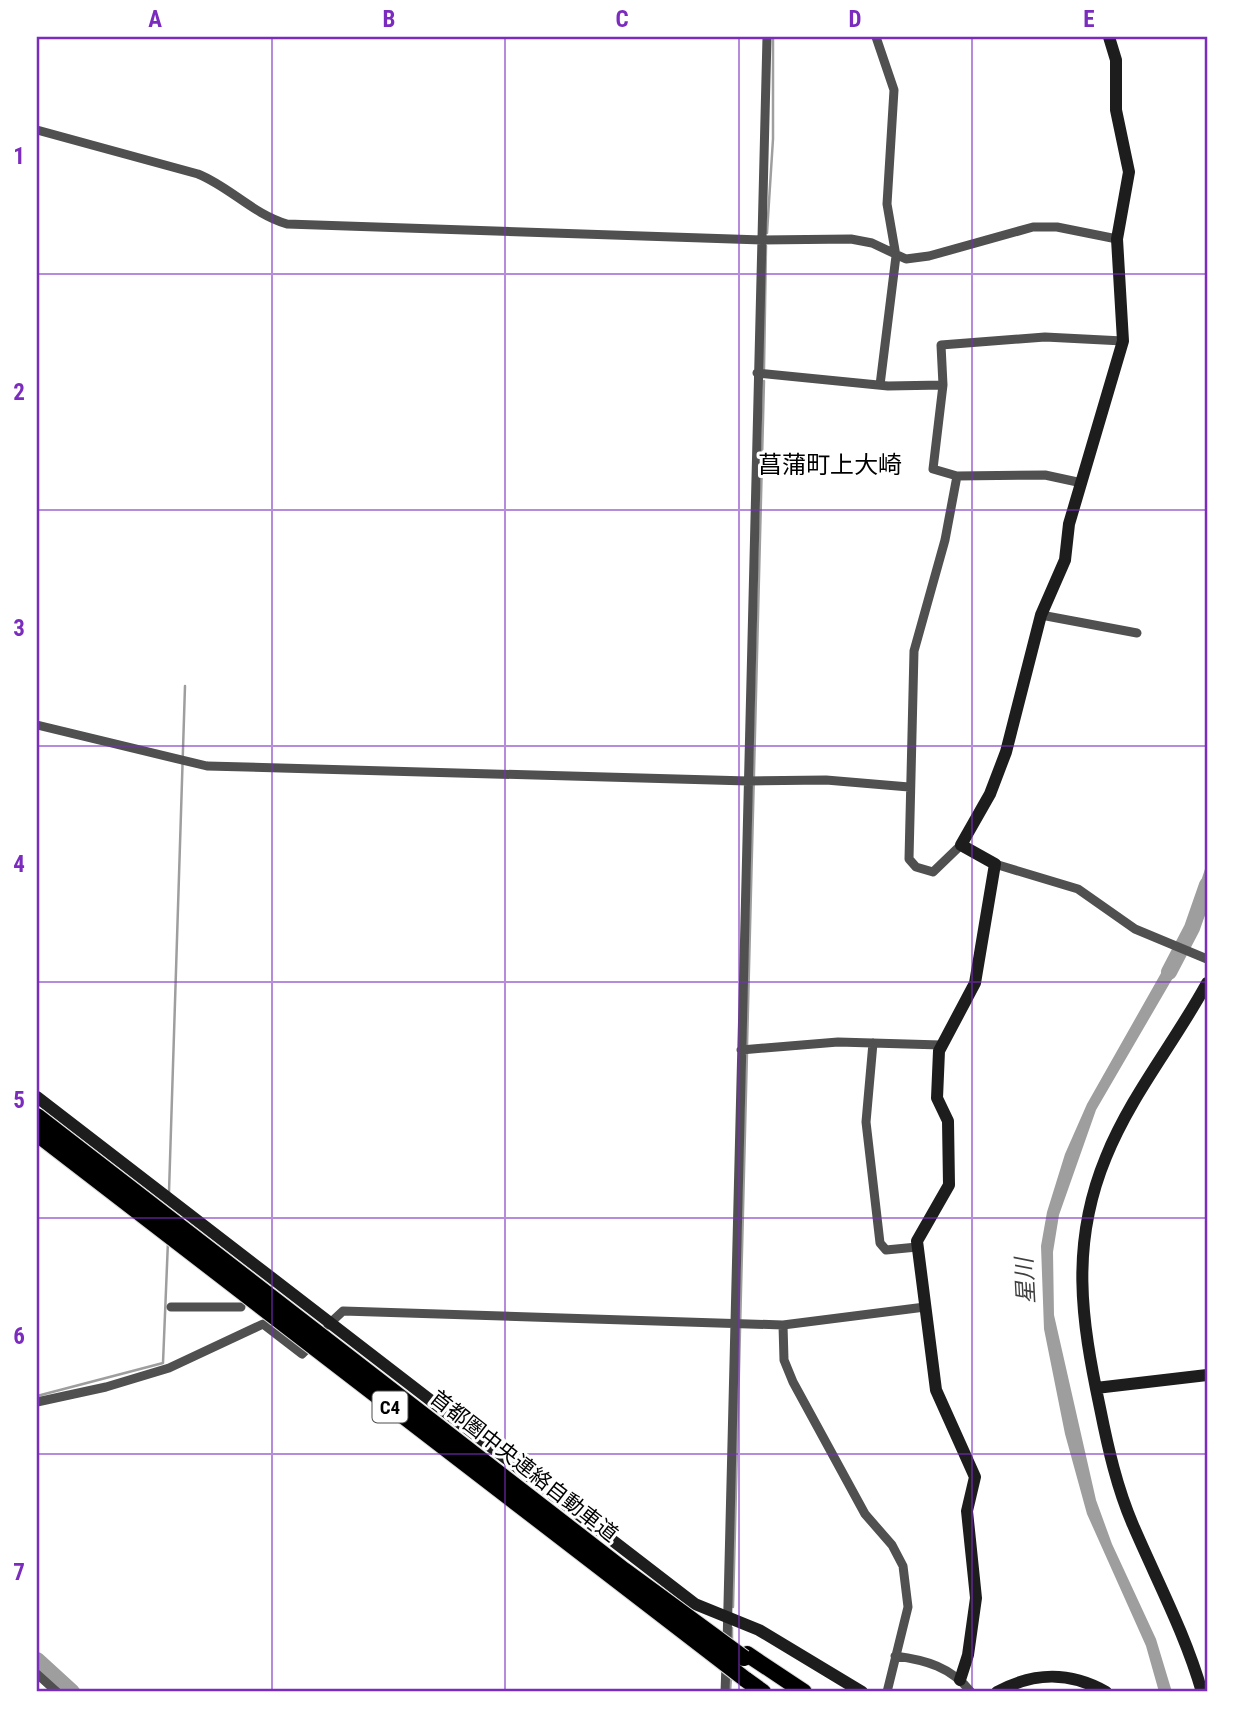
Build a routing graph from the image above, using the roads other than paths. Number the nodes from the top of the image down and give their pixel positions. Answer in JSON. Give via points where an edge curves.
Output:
{"nodes":[{"id":1,"x":767,"y":37,"type":"edge"},
{"id":2,"x":1109,"y":37,"type":"edge"},
{"id":3,"x":880,"y":38,"type":"edge"},
{"id":4,"x":37,"y":130,"type":"edge"},
{"id":5,"x":1117,"y":239,"type":"junction"},
{"id":6,"x":762,"y":240,"type":"junction"},
{"id":7,"x":896,"y":256,"type":"junction"},
{"id":8,"x":1123,"y":341,"type":"junction"},
{"id":9,"x":757,"y":373,"type":"junction"},
{"id":10,"x":880,"y":385,"type":"junction"},
{"id":11,"x":943,"y":385,"type":"junction"},
{"id":12,"x":957,"y":476,"type":"junction"},
{"id":13,"x":1082,"y":483,"type":"junction"},
{"id":14,"x":1041,"y":615,"type":"junction"},
{"id":15,"x":1136,"y":633,"type":"dead end"},
{"id":16,"x":37,"y":725,"type":"edge"},
{"id":17,"x":748,"y":781,"type":"junction"},
{"id":18,"x":909,"y":787,"type":"junction"},
{"id":19,"x":961,"y":845,"type":"junction"},
{"id":20,"x":995,"y":864,"type":"junction"},
{"id":21,"x":1204,"y":958,"type":"edge"},
{"id":22,"x":1207,"y":983,"type":"edge"},
{"id":23,"x":873,"y":1043,"type":"junction"},
{"id":24,"x":941,"y":1045,"type":"junction"},
{"id":25,"x":741,"y":1050,"type":"junction"},
{"id":26,"x":37,"y":1097,"type":"edge"},
{"id":27,"x":37,"y":1116,"type":"edge"},
{"id":28,"x":37,"y":1134,"type":"edge"},
{"id":29,"x":917,"y":1247,"type":"junction"},
{"id":30,"x":171,"y":1307,"type":"dead end"},
{"id":31,"x":241,"y":1307,"type":"dead end"},
{"id":32,"x":925,"y":1307,"type":"junction"},
{"id":33,"x":331,"y":1322,"type":"junction"},
{"id":34,"x":734,"y":1323,"type":"junction"},
{"id":35,"x":783,"y":1325,"type":"junction"},
{"id":36,"x":1207,"y":1375,"type":"edge"},
{"id":37,"x":1096,"y":1388,"type":"junction"},
{"id":38,"x":37,"y":1402,"type":"edge"},
{"id":39,"x":727,"y":1618,"type":"junction"},
{"id":40,"x":746,"y":1656,"type":"junction"},
{"id":41,"x":895,"y":1656,"type":"junction"},
{"id":42,"x":37,"y":1674,"type":"edge"},
{"id":43,"x":960,"y":1680,"type":"junction"},
{"id":44,"x":57,"y":1692,"type":"edge"},
{"id":45,"x":725,"y":1692,"type":"edge"},
{"id":46,"x":763,"y":1692,"type":"edge"},
{"id":47,"x":788,"y":1692,"type":"edge"},
{"id":48,"x":804,"y":1692,"type":"edge"},
{"id":49,"x":862,"y":1692,"type":"edge"},
{"id":50,"x":887,"y":1692,"type":"edge"},
{"id":51,"x":971,"y":1692,"type":"edge"},
{"id":52,"x":997,"y":1692,"type":"edge"},
{"id":53,"x":1106,"y":1692,"type":"edge"},
{"id":54,"x":1202,"y":1692,"type":"edge"}],
"edges":[{"from":1,"to":6,"type":"street"},
{"from":2,"to":5,"type":"street","via":[[1116,60],[1116,110],[1129,172]]},
{"from":3,"to":7,"type":"street","via":[[894,90],[887,194]]},
{"from":4,"to":6,"type":"street","via":[[198,174],[265,218],[287,224]]},
{"from":5,"to":7,"type":"street","via":[[1033,227],[929,256]]},
{"from":5,"to":8,"type":"street"},
{"from":6,"to":7,"type":"street","via":[[861,240]]},
{"from":6,"to":9,"type":"street"},
{"from":7,"to":10,"type":"street"},
{"from":8,"to":11,"type":"street","via":[[1045,338],[941,345]]},
{"from":8,"to":13,"type":"street"},
{"from":9,"to":10,"type":"street"},
{"from":9,"to":17,"type":"street"},
{"from":10,"to":11,"type":"street"},
{"from":11,"to":12,"type":"street","via":[[931,467]]},
{"from":12,"to":13,"type":"street","via":[[1045,475]]},
{"from":12,"to":18,"type":"street","via":[[945,540],[914,651]]},
{"from":13,"to":14,"type":"street","via":[[1069,524],[1065,560]]},
{"from":14,"to":15,"type":"street"},
{"from":14,"to":19,"type":"street","via":[[998,777]]},
{"from":16,"to":17,"type":"street","via":[[207,766]]},
{"from":17,"to":18,"type":"street","via":[[826,780]]},
{"from":17,"to":25,"type":"street"},
{"from":18,"to":19,"type":"street","via":[[912,865],[933,872]]},
{"from":19,"to":20,"type":"street"},
{"from":20,"to":21,"type":"street","via":[[1078,889],[1135,929]]},
{"from":20,"to":24,"type":"street","via":[[975,983]]},
{"from":22,"to":37,"type":"street","via":[[1126,1113],[1096,1183],[1084,1236],[1081,1290]]},
{"from":23,"to":24,"type":"street"},
{"from":23,"to":25,"type":"street"},
{"from":23,"to":29,"type":"street","via":[[866,1122],[880,1243],[886,1250]]},
{"from":24,"to":29,"type":"street","via":[[937,1098],[948,1121],[950,1179]]},
{"from":25,"to":34,"type":"street"},
{"from":26,"to":33,"type":"street"},
{"from":27,"to":40,"type":"highway","name":"首都圏中央連絡自動車道","number":"C4","bridge":true,"via":[[655,1592]]},
{"from":28,"to":46,"type":"highway","name":"首都圏中央連絡自動車道","number":"C4","bridge":true},
{"from":29,"to":32,"type":"street"},
{"from":30,"to":31,"type":"street"},
{"from":32,"to":35,"type":"street"},
{"from":32,"to":43,"type":"street","via":[[936,1390],[975,1477],[967,1511],[976,1598]]},
{"from":33,"to":34,"type":"street","via":[[343,1311]]},
{"from":33,"to":38,"type":"street","via":[[302,1354],[263,1324],[169,1368]]},
{"from":33,"to":39,"type":"street","via":[[695,1604]]},
{"from":34,"to":35,"type":"street"},
{"from":34,"to":39,"type":"street"},
{"from":35,"to":41,"type":"street","via":[[784,1360],[793,1382],[862,1510],[901,1559],[908,1601]]},
{"from":36,"to":37,"type":"street"},
{"from":37,"to":54,"type":"street","via":[[1123,1499],[1178,1622]]},
{"from":39,"to":45,"type":"street"},
{"from":39,"to":49,"type":"street","via":[[759,1630]]},
{"from":40,"to":47,"type":"highway","name":"首都圏中央連絡自動車道","number":"C4"},
{"from":40,"to":48,"type":"highway"},
{"from":41,"to":43,"type":"street","via":[[927,1660]]},
{"from":41,"to":50,"type":"street"},
{"from":42,"to":44,"type":"street"},
{"from":43,"to":51,"type":"street"},
{"from":52,"to":53,"type":"street","via":[[1051,1675],[1082,1680]]}]}
